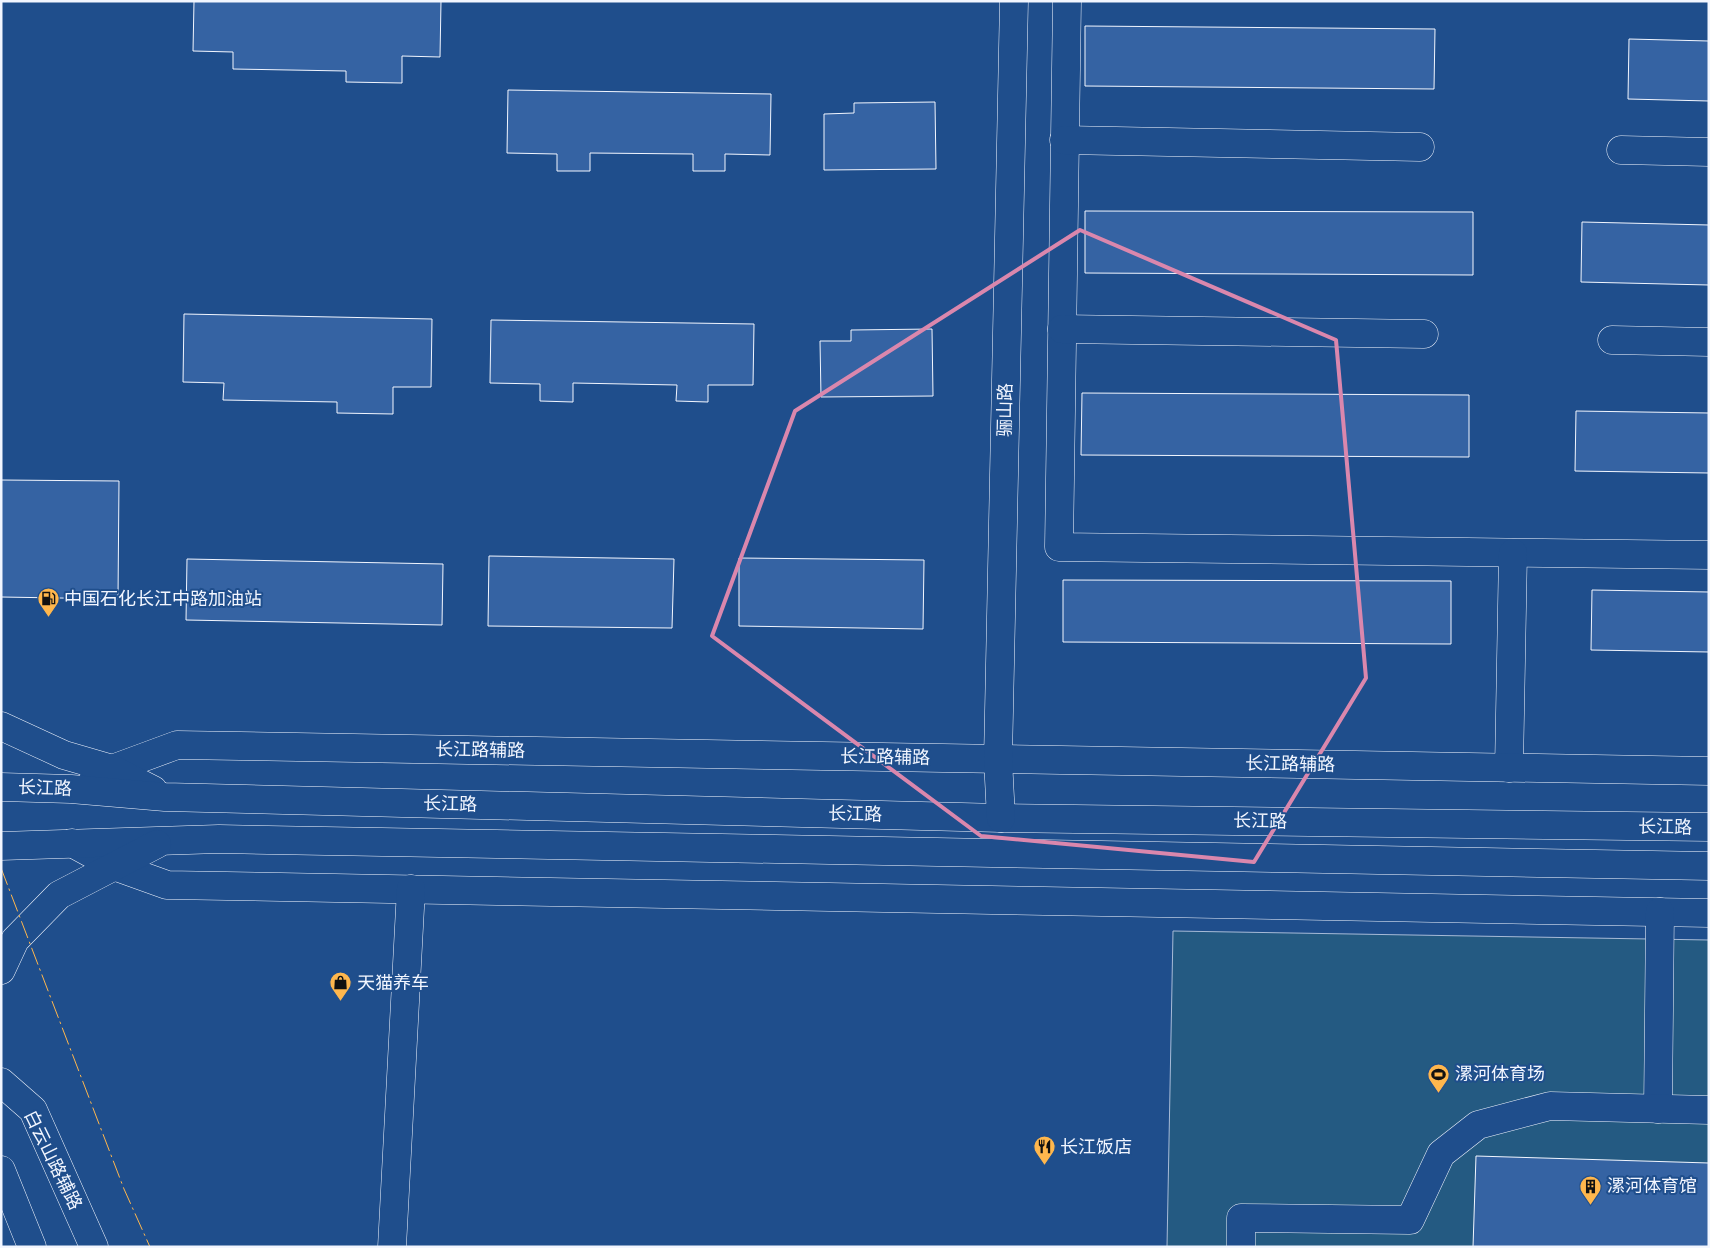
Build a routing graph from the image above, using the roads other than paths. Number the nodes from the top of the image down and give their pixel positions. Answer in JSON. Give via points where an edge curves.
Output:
{"nodes":[{"id":1,"x":1014,"y":1,"type":"edge"},
{"id":2,"x":1066,"y":1,"type":"edge"},
{"id":3,"x":1064,"y":140,"type":"junction"},
{"id":4,"x":1420,"y":146,"type":"dead end"},
{"id":5,"x":1621,"y":150,"type":"dead end"},
{"id":6,"x":1709,"y":152,"type":"edge"},
{"id":7,"x":1062,"y":328,"type":"junction"},
{"id":8,"x":1424,"y":334,"type":"dead end"},
{"id":9,"x":1612,"y":340,"type":"dead end"},
{"id":10,"x":1709,"y":342,"type":"edge"},
{"id":11,"x":1513,"y":553,"type":"junction"},
{"id":12,"x":1709,"y":555,"type":"edge"},
{"id":13,"x":1,"y":726,"type":"edge"},
{"id":14,"x":998,"y":759,"type":"junction"},
{"id":15,"x":1509,"y":768,"type":"junction"},
{"id":16,"x":112,"y":769,"type":"junction"},
{"id":17,"x":1709,"y":771,"type":"edge"},
{"id":18,"x":1,"y":787,"type":"edge"},
{"id":19,"x":71,"y":789,"type":"junction"},
{"id":20,"x":165,"y":797,"type":"junction"},
{"id":21,"x":1001,"y":818,"type":"junction"},
{"id":22,"x":1709,"y":827,"type":"edge"},
{"id":23,"x":162,"y":842,"type":"junction"},
{"id":24,"x":72,"y":843,"type":"junction"},
{"id":25,"x":1,"y":846,"type":"edge"},
{"id":26,"x":114,"y":866,"type":"junction"},
{"id":27,"x":1709,"y":866,"type":"edge"},
{"id":28,"x":412,"y":889,"type":"junction"},
{"id":29,"x":1660,"y":912,"type":"junction"},
{"id":30,"x":1709,"y":913,"type":"edge"},
{"id":31,"x":1,"y":970,"type":"edge"},
{"id":32,"x":1,"y":1082,"type":"edge"},
{"id":33,"x":1658,"y":1109,"type":"junction"},
{"id":34,"x":1709,"y":1110,"type":"edge"},
{"id":35,"x":1,"y":1170,"type":"edge"},
{"id":36,"x":32,"y":1247,"type":"edge"},
{"id":37,"x":94,"y":1247,"type":"edge"},
{"id":38,"x":392,"y":1247,"type":"edge"},
{"id":39,"x":1241,"y":1247,"type":"edge"}],
"edges":[{"from":1,"to":14,"type":"main road","name":"骊山路"},
{"from":2,"to":3,"type":"main road"},
{"from":3,"to":4,"type":"main road"},
{"from":3,"to":7,"type":"main road"},
{"from":5,"to":6,"type":"main road"},
{"from":7,"to":8,"type":"main road"},
{"from":7,"to":11,"type":"main road","via":[[1059,547]]},
{"from":9,"to":10,"type":"main road"},
{"from":11,"to":12,"type":"main road"},
{"from":11,"to":15,"type":"main road"},
{"from":13,"to":16,"type":"main road","via":[[64,755]]},
{"from":14,"to":15,"type":"main road","name":"长江路辅路"},
{"from":14,"to":16,"type":"main road","name":"长江路辅路","via":[[176,745]]},
{"from":14,"to":21,"type":"main road","name":"骊山路"},
{"from":15,"to":17,"type":"main road","name":"长江路辅路"},
{"from":16,"to":19,"type":"main road","name":"长江路辅路"},
{"from":16,"to":20,"type":"main road"},
{"from":18,"to":19,"type":"main road","name":"长江路"},
{"from":19,"to":20,"type":"main road","name":"长江路"},
{"from":20,"to":21,"type":"main road","name":"长江路"},
{"from":21,"to":22,"type":"main road","name":"长江路"},
{"from":23,"to":24,"type":"main road","name":"长江路"},
{"from":23,"to":26,"type":"main road"},
{"from":23,"to":27,"type":"main road","name":"长江路","via":[[219,839]]},
{"from":24,"to":25,"type":"main road","name":"长江路"},
{"from":24,"to":26,"type":"main road"},
{"from":26,"to":28,"type":"main road","via":[[167,885]]},
{"from":26,"to":31,"type":"main road","via":[[59,895],[15,940]]},
{"from":28,"to":29,"type":"main road"},
{"from":28,"to":38,"type":"main road"},
{"from":29,"to":30,"type":"main road"},
{"from":29,"to":33,"type":"main road"},
{"from":32,"to":37,"type":"main road","name":"白云山路辅路","via":[[33,1110]]},
{"from":33,"to":34,"type":"main road"},
{"from":33,"to":39,"type":"main road","via":[[1550,1106],[1478,1125],[1441,1154],[1410,1220],[1241,1218]]},
{"from":35,"to":36,"type":"main road"}]}
